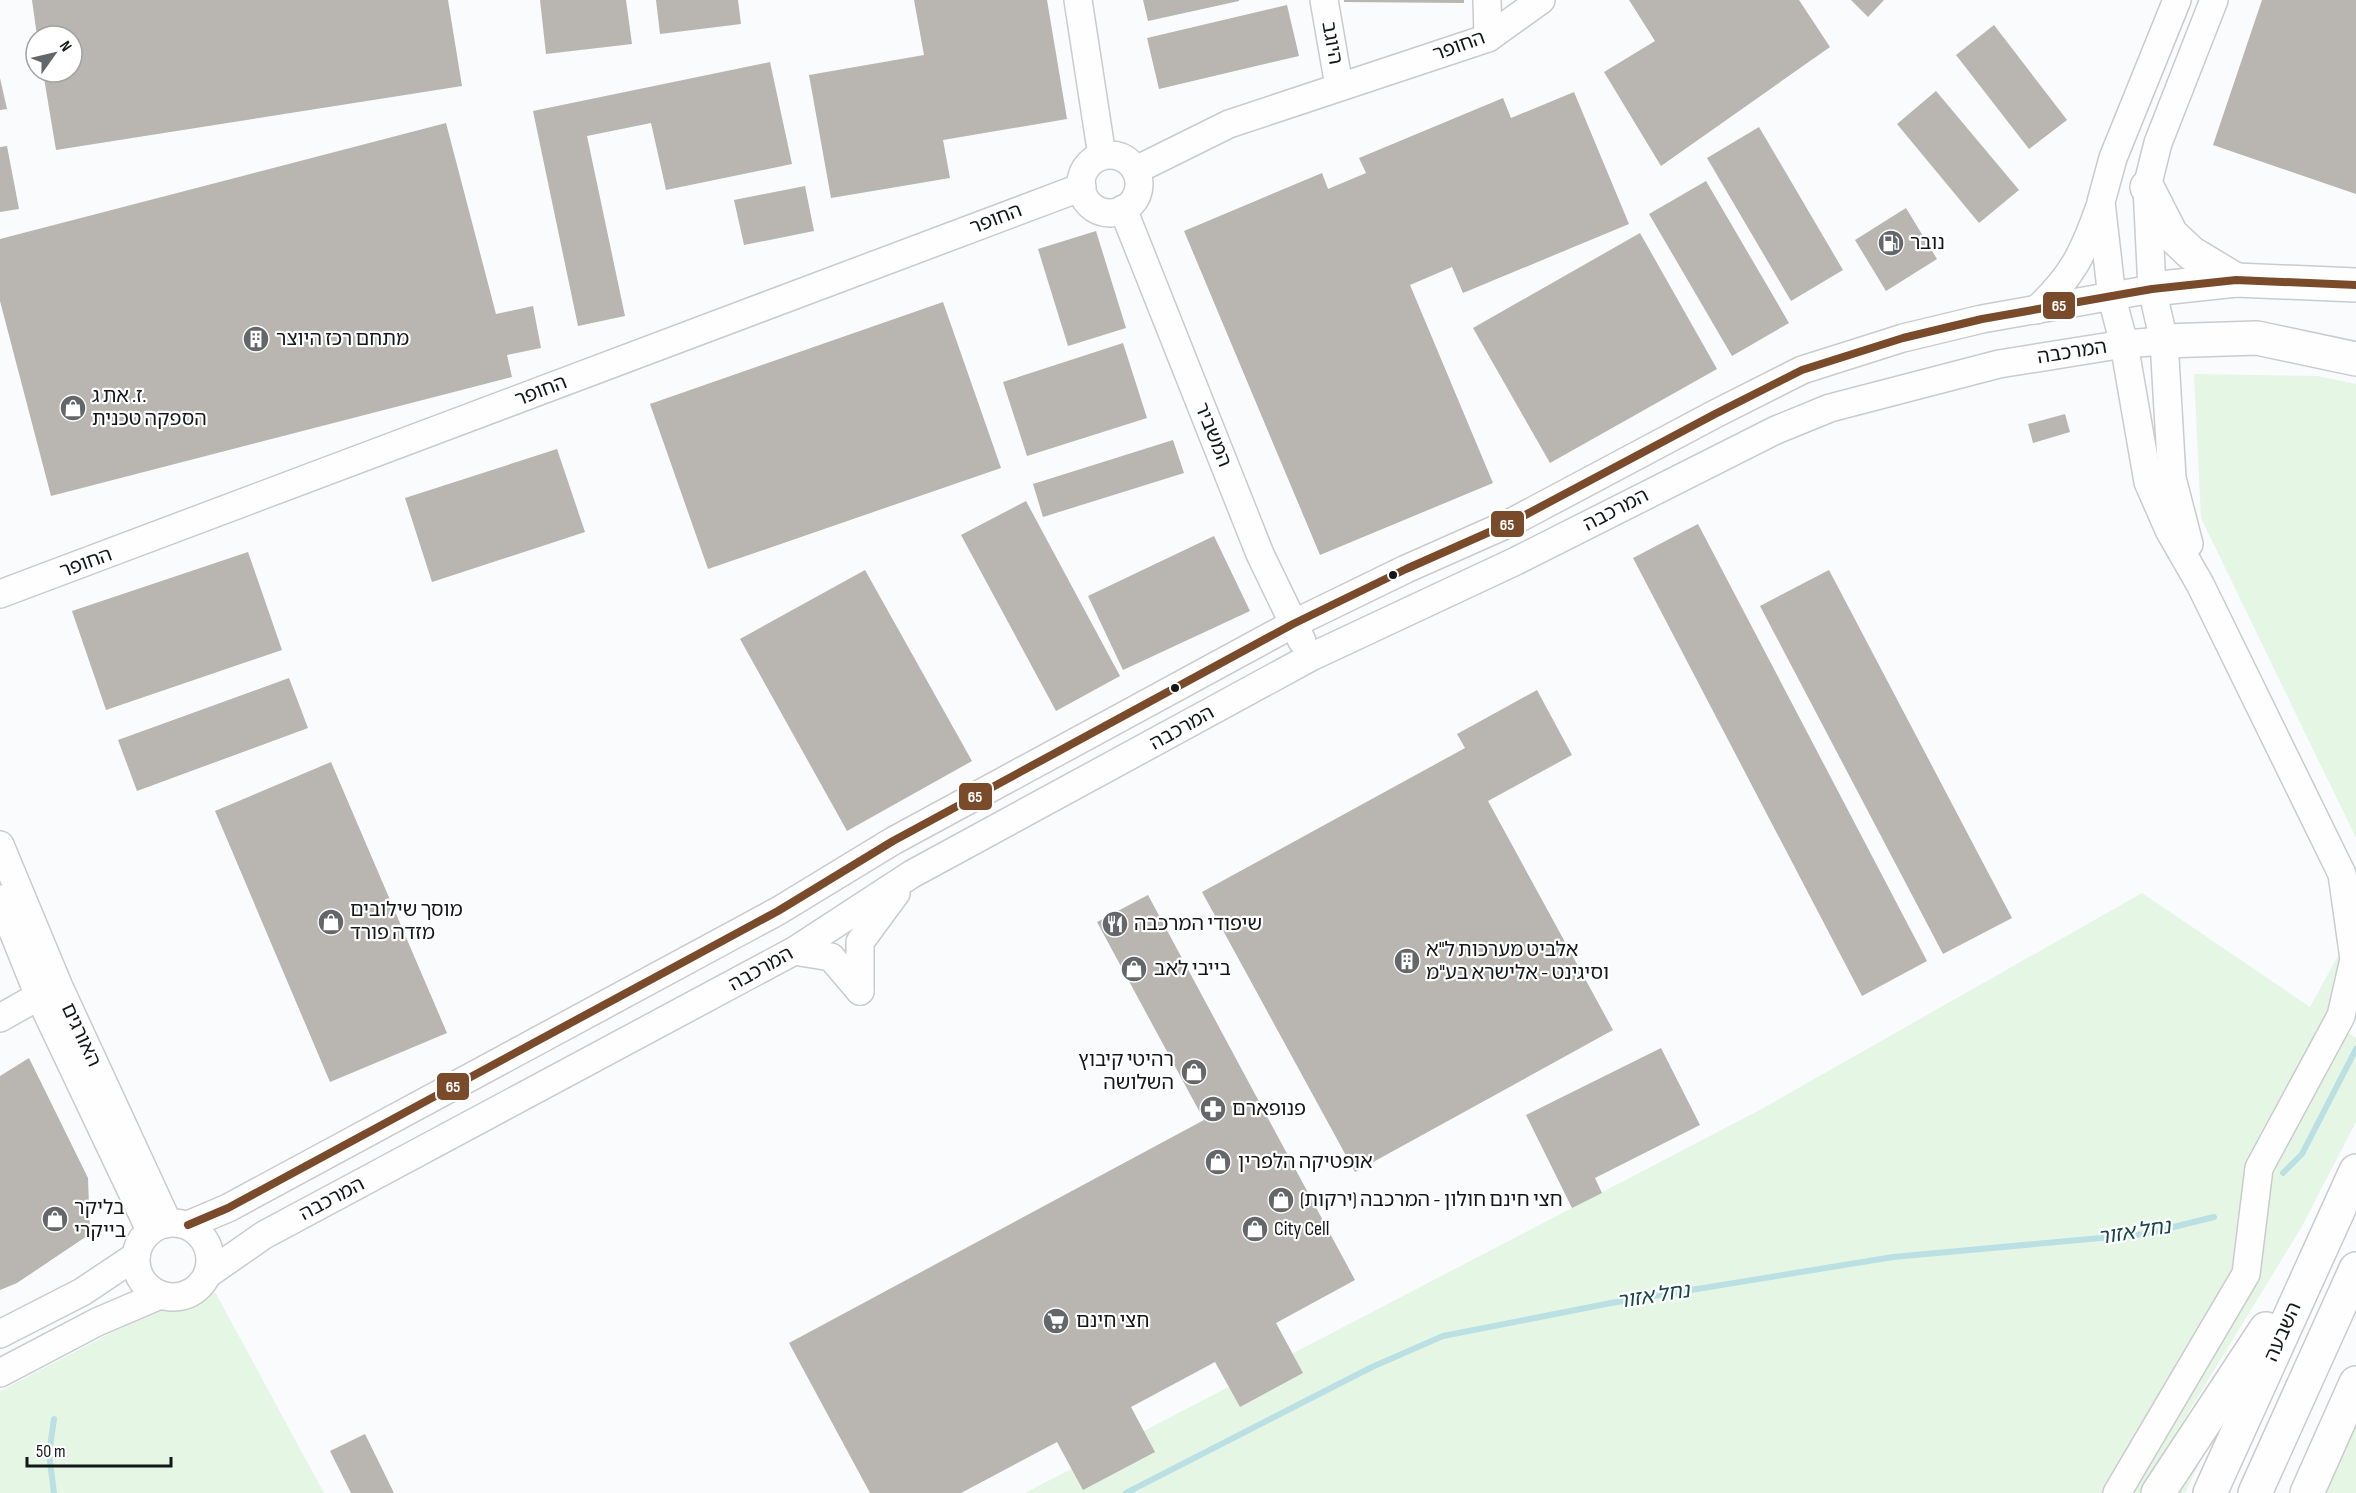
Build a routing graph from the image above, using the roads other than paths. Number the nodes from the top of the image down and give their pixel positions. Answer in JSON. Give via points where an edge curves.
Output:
{"nodes":[{"id":1,"x":1078,"y":0,"type":"edge"},
{"id":2,"x":1324,"y":0,"type":"edge"},
{"id":3,"x":1487,"y":0,"type":"edge"},
{"id":4,"x":1541,"y":0,"type":"edge"},
{"id":5,"x":2176,"y":0,"type":"edge"},
{"id":6,"x":2214,"y":0,"type":"edge"},
{"id":7,"x":1488,"y":38,"type":"junction"},
{"id":8,"x":1340,"y":86,"type":"junction"},
{"id":9,"x":1102,"y":156,"type":"junction"},
{"id":10,"x":1136,"y":170,"type":"junction"},
{"id":11,"x":1082,"y":187,"type":"junction"},
{"id":12,"x":2147,"y":187,"type":"junction"},
{"id":13,"x":2101,"y":202,"type":"junction"},
{"id":14,"x":1123,"y":209,"type":"junction"},
{"id":15,"x":2236,"y":280,"type":"junction"},
{"id":16,"x":2356,"y":285,"type":"edge"},
{"id":17,"x":2152,"y":289,"type":"junction"},
{"id":18,"x":2112,"y":298,"type":"junction"},
{"id":19,"x":2036,"y":310,"type":"junction"},
{"id":20,"x":2164,"y":341,"type":"junction"},
{"id":21,"x":2124,"y":344,"type":"junction"},
{"id":22,"x":2356,"y":359,"type":"edge"},
{"id":23,"x":2200,"y":584,"type":"junction"},
{"id":24,"x":0,"y":594,"type":"edge"},
{"id":25,"x":1293,"y":624,"type":"junction"},
{"id":26,"x":1311,"y":657,"type":"junction"},
{"id":27,"x":0,"y":845,"type":"edge"},
{"id":28,"x":912,"y":874,"type":"junction"},
{"id":29,"x":0,"y":899,"type":"edge"},
{"id":30,"x":794,"y":951,"type":"junction"},
{"id":31,"x":39,"y":996,"type":"junction"},
{"id":32,"x":0,"y":1018,"type":"edge"},
{"id":33,"x":2356,"y":1171,"type":"edge"},
{"id":34,"x":2333,"y":1220,"type":"junction"},
{"id":35,"x":169,"y":1226,"type":"junction"},
{"id":36,"x":136,"y":1256,"type":"junction"},
{"id":37,"x":2356,"y":1269,"type":"edge"},
{"id":38,"x":208,"y":1274,"type":"junction"},
{"id":39,"x":160,"y":1295,"type":"junction"},
{"id":40,"x":0,"y":1334,"type":"edge"},
{"id":41,"x":0,"y":1373,"type":"edge"},
{"id":42,"x":2356,"y":1383,"type":"edge"},
{"id":43,"x":2117,"y":1493,"type":"edge"},
{"id":44,"x":2158,"y":1493,"type":"edge"},
{"id":45,"x":2210,"y":1493,"type":"edge"},
{"id":46,"x":2255,"y":1493,"type":"edge"},
{"id":47,"x":2308,"y":1493,"type":"edge"}],
"edges":[{"from":1,"to":9,"type":"street"},
{"from":2,"to":8,"type":"street","name":"היוגב"},
{"from":3,"to":7,"type":"street"},
{"from":4,"to":7,"type":"street","name":"החופר"},
{"from":5,"to":13,"type":"street","via":[[2113,158]]},
{"from":6,"to":12,"type":"street","via":[[2158,143]]},
{"from":7,"to":8,"type":"street","name":"החופר"},
{"from":8,"to":10,"type":"street","name":"החופר","via":[[1228,124]]},
{"from":9,"to":10,"type":"street","via":[[1121,157]]},
{"from":9,"to":11,"type":"street","via":[[1086,168]]},
{"from":10,"to":14,"type":"street","via":[[1136,197]]},
{"from":11,"to":14,"type":"street","via":[[1084,197],[1097,209]]},
{"from":11,"to":24,"type":"street","name":"החופר"},
{"from":12,"to":15,"type":"highway","via":[[2171,234],[2191,253]]},
{"from":12,"to":17,"type":"street"},
{"from":13,"to":18,"type":"street"},
{"from":13,"to":19,"type":"street","via":[[2084,251],[2060,288]]},
{"from":14,"to":25,"type":"street","name":"המשביר","via":[[1260,554]]},
{"from":15,"to":16,"type":"highway"},
{"from":15,"to":17,"type":"highway"},
{"from":17,"to":18,"type":"street","name":"המרכבה"},
{"from":17,"to":20,"type":"street"},
{"from":18,"to":19,"type":"street","name":"המרכבה"},
{"from":18,"to":21,"type":"street"},
{"from":19,"to":25,"type":"street","name":"המרכבה","via":[[1903,338],[1802,370],[1512,522],[1406,568]]},
{"from":20,"to":21,"type":"street","name":"המרכבה"},
{"from":20,"to":22,"type":"highway","via":[[2257,338]]},
{"from":20,"to":23,"type":"street","via":[[2172,478]]},
{"from":21,"to":23,"type":"street","via":[[2148,482],[2169,530]]},
{"from":21,"to":26,"type":"street","name":"המרכבה","via":[[2000,364],[1830,408],[1776,430],[1516,561]]},
{"from":23,"to":43,"type":"street","via":[[2342,874],[2354,959],[2341,1016],[2259,1168],[2246,1274]]},
{"from":25,"to":26,"type":"street","name":"המשביר"},
{"from":25,"to":35,"type":"street","name":"המרכבה","via":[[894,841],[778,911],[228,1208]]},
{"from":26,"to":28,"type":"street","name":"המרכבה"},
{"from":27,"to":35,"type":"street","name":"האורגים","via":[[59,987]]},
{"from":28,"to":30,"type":"street","name":"המרכבה"},
{"from":28,"to":30,"type":"street","via":[[860,942],[860,991],[831,957]]},
{"from":29,"to":31,"type":"street","name":"האורגים"},
{"from":30,"to":38,"type":"street","name":"המרכבה","via":[[264,1235]]},
{"from":31,"to":32,"type":"street"},
{"from":31,"to":35,"type":"street","name":"האורגים"},
{"from":33,"to":34,"type":"highway","name":"השבעה"},
{"from":34,"to":44,"type":"highway"},
{"from":34,"to":45,"type":"highway","name":"השבעה"},
{"from":35,"to":36,"type":"street","via":[[140,1242]]},
{"from":35,"to":38,"type":"street","via":[[200,1234],[211,1260]]},
{"from":36,"to":39,"type":"street","via":[[141,1280]]},
{"from":36,"to":40,"type":"street","via":[[82,1292]]},
{"from":37,"to":46,"type":"highway","name":"השבעה"},
{"from":38,"to":39,"type":"street","via":[[201,1287],[189,1295]]},
{"from":39,"to":41,"type":"street","via":[[97,1322]]},
{"from":42,"to":47,"type":"highway"}]}
